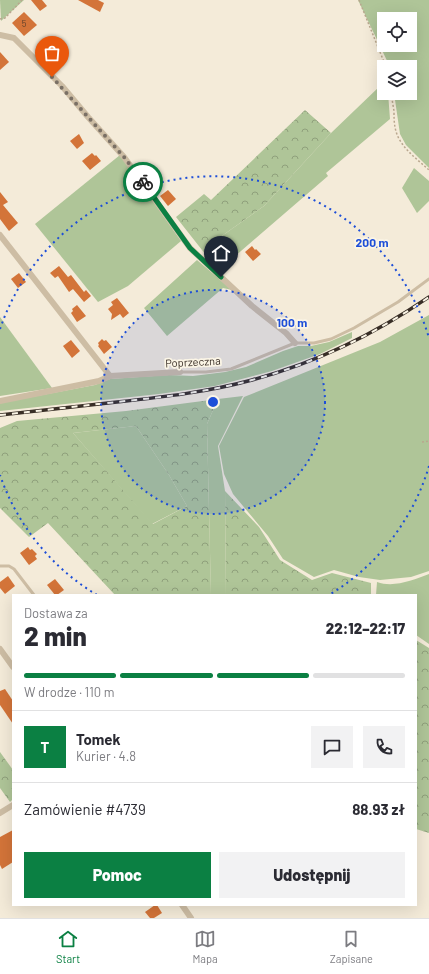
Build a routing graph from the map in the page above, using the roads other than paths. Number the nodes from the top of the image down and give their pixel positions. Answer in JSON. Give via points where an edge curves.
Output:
{"nodes":[{"id":1,"x":0,"y":35,"type":"edge"},
{"id":2,"x":0,"y":235,"type":"edge"},
{"id":3,"x":429,"y":279,"type":"edge"},
{"id":4,"x":295,"y":343,"type":"junction"},
{"id":5,"x":180,"y":372,"type":"joint"},
{"id":6,"x":110,"y":376,"type":"junction"},
{"id":7,"x":0,"y":400,"type":"edge"},
{"id":8,"x":0,"y":566,"type":"edge"},
{"id":9,"x":33,"y":594,"type":"edge"},
{"id":10,"x":0,"y":649,"type":"edge"},
{"id":11,"x":12,"y":666,"type":"edge"},
{"id":12,"x":12,"y":806,"type":"edge"},
{"id":13,"x":0,"y":813,"type":"edge"},
{"id":14,"x":183,"y":906,"type":"edge"},
{"id":15,"x":191,"y":918,"type":"edge"}],
"edges":[{"from":1,"to":4,"type":"street","via":[[14,38],[62,86],[124,157],[190,248]]},
{"from":2,"to":6,"type":"street"},
{"from":3,"to":4,"type":"lane","name":"Poprzeczna","via":[[398,302],[331,339],[314,343]]},
{"from":4,"to":5,"type":"lane","name":"Poprzeczna","via":[[231,369]]},
{"from":5,"to":6,"type":"street","name":"Poprzeczna"},
{"from":6,"to":7,"type":"street","name":"Poprzeczna","via":[[99,381]]},
{"from":8,"to":9,"type":"lane","via":[[14,569]]},
{"from":10,"to":11,"type":"street"},
{"from":12,"to":13,"type":"street"},
{"from":14,"to":15,"type":"street"}]}
